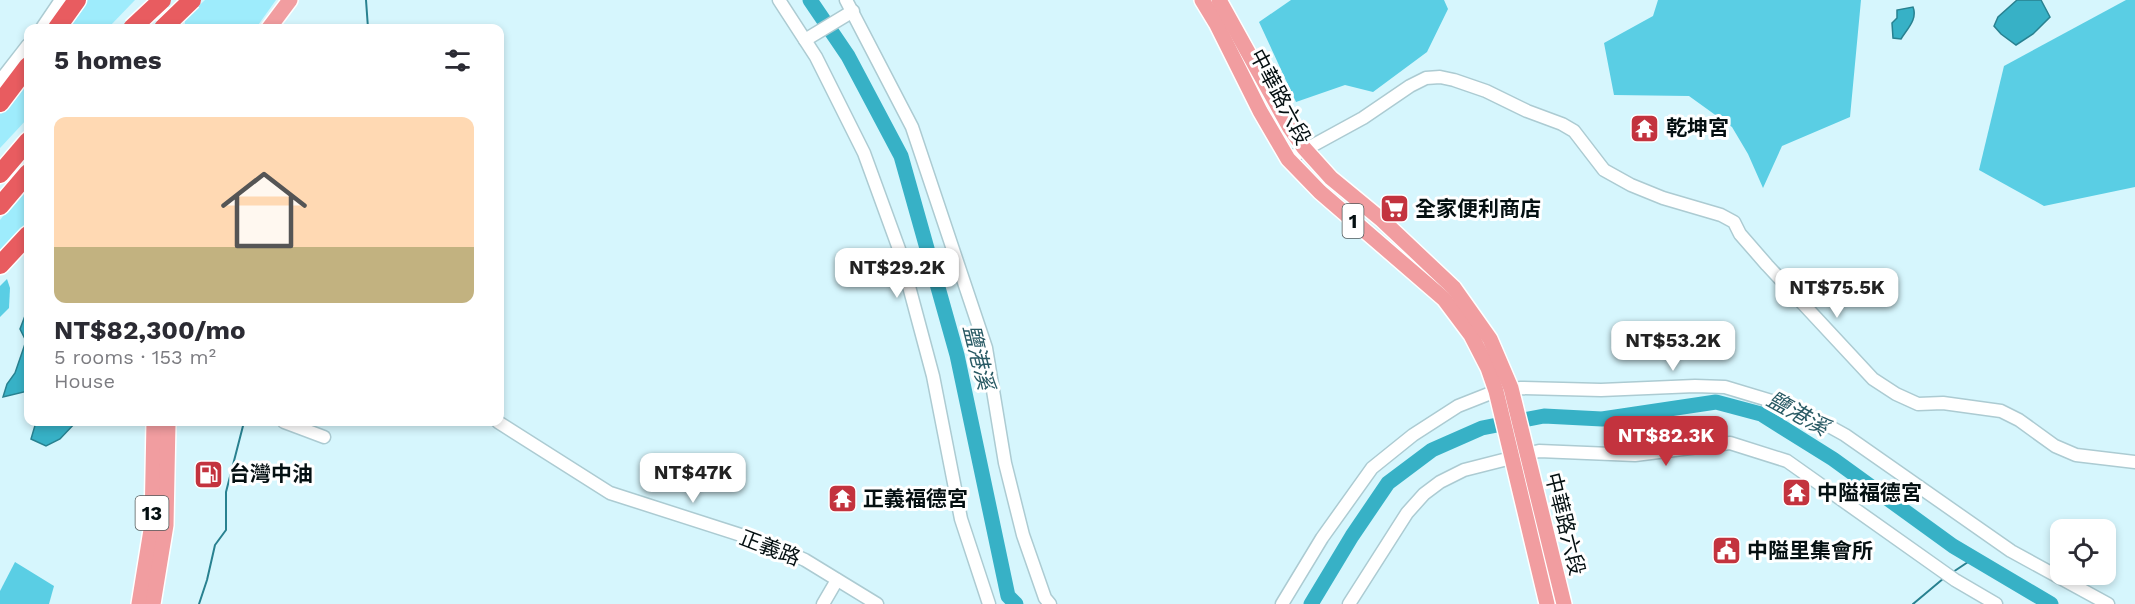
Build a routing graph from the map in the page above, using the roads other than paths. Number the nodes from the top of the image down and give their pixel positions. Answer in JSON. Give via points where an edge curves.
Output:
{"nodes":[{"id":1,"x":61,"y":0,"type":"edge"},
{"id":2,"x":77,"y":0,"type":"edge"},
{"id":3,"x":161,"y":0,"type":"edge"},
{"id":4,"x":178,"y":0,"type":"edge"},
{"id":5,"x":192,"y":0,"type":"edge"},
{"id":6,"x":290,"y":0,"type":"edge"},
{"id":7,"x":779,"y":0,"type":"edge"},
{"id":8,"x":846,"y":0,"type":"edge"},
{"id":9,"x":1202,"y":0,"type":"edge"},
{"id":10,"x":1219,"y":0,"type":"edge"},
{"id":11,"x":853,"y":11,"type":"junction"},
{"id":12,"x":45,"y":24,"type":"edge"},
{"id":13,"x":60,"y":24,"type":"edge"},
{"id":14,"x":136,"y":24,"type":"edge"},
{"id":15,"x":161,"y":24,"type":"edge"},
{"id":16,"x":165,"y":24,"type":"edge"},
{"id":17,"x":177,"y":24,"type":"edge"},
{"id":18,"x":272,"y":24,"type":"edge"},
{"id":19,"x":805,"y":40,"type":"junction"},
{"id":20,"x":24,"y":50,"type":"edge"},
{"id":21,"x":24,"y":71,"type":"edge"},
{"id":22,"x":0,"y":81,"type":"edge"},
{"id":23,"x":0,"y":104,"type":"edge"},
{"id":24,"x":24,"y":146,"type":"edge"},
{"id":25,"x":1304,"y":148,"type":"junction"},
{"id":26,"x":1288,"y":159,"type":"junction"},
{"id":27,"x":0,"y":174,"type":"edge"},
{"id":28,"x":24,"y":177,"type":"edge"},
{"id":29,"x":0,"y":206,"type":"edge"},
{"id":30,"x":24,"y":239,"type":"edge"},
{"id":31,"x":0,"y":265,"type":"edge"},
{"id":32,"x":1504,"y":390,"type":"junction"},
{"id":33,"x":154,"y":426,"type":"edge"},
{"id":34,"x":168,"y":426,"type":"edge"},
{"id":35,"x":295,"y":426,"type":"edge"},
{"id":36,"x":504,"y":426,"type":"edge"},
{"id":37,"x":324,"y":437,"type":"dead end"},
{"id":38,"x":1519,"y":455,"type":"junction"},
{"id":39,"x":2135,"y":462,"type":"edge"},
{"id":40,"x":837,"y":580,"type":"junction"},
{"id":41,"x":139,"y":604,"type":"edge"},
{"id":42,"x":153,"y":604,"type":"edge"},
{"id":43,"x":823,"y":604,"type":"edge"},
{"id":44,"x":877,"y":604,"type":"edge"},
{"id":45,"x":989,"y":604,"type":"edge"},
{"id":46,"x":1050,"y":604,"type":"edge"},
{"id":47,"x":1282,"y":604,"type":"edge"},
{"id":48,"x":1349,"y":604,"type":"edge"},
{"id":49,"x":1547,"y":604,"type":"edge"},
{"id":50,"x":1564,"y":604,"type":"edge"},
{"id":51,"x":1996,"y":604,"type":"edge"},
{"id":52,"x":2108,"y":604,"type":"edge"}],
"edges":[{"from":1,"to":12,"type":"street"},
{"from":2,"to":13,"type":"highway"},
{"from":3,"to":14,"type":"highway","bridge":true},
{"from":3,"to":15,"type":"main road"},
{"from":4,"to":17,"type":"main road"},
{"from":5,"to":16,"type":"highway","bridge":true},
{"from":6,"to":18,"type":"main road"},
{"from":7,"to":19,"type":"street"},
{"from":8,"to":11,"type":"street"},
{"from":9,"to":26,"type":"main road","name":"中華路六段","number":"1"},
{"from":10,"to":25,"type":"main road","name":"中華路六段","number":"1"},
{"from":11,"to":19,"type":"street"},
{"from":11,"to":46,"type":"street","via":[[912,127],[983,337],[1005,463],[1023,535]]},
{"from":19,"to":45,"type":"street","via":[[864,153],[899,249],[933,376],[961,519]]},
{"from":20,"to":22,"type":"street"},
{"from":21,"to":23,"type":"highway"},
{"from":24,"to":27,"type":"highway"},
{"from":25,"to":26,"type":"street"},
{"from":25,"to":32,"type":"main road","name":"中華路六段","number":"1","via":[[1331,178],[1454,288],[1490,339]]},
{"from":25,"to":39,"type":"street","via":[[1363,118],[1426,78],[1440,77],[1486,91],[1574,131],[1604,170],[1631,185],[1734,222],[1767,265],[1873,379],[1896,394],[1918,404],[1943,403],[2001,411],[2076,455]]},
{"from":26,"to":32,"type":"main road","name":"中華路六段","number":"1","via":[[1320,192],[1444,299],[1472,335]]},
{"from":28,"to":29,"type":"highway"},
{"from":30,"to":31,"type":"highway"},
{"from":32,"to":38,"type":"main road","number":"1"},
{"from":32,"to":47,"type":"street","via":[[1458,406],[1372,468],[1322,538]]},
{"from":32,"to":52,"type":"street","via":[[1725,387],[1798,409],[1845,435],[2011,551]]},
{"from":33,"to":41,"type":"main road","number":"13","via":[[152,524]]},
{"from":34,"to":42,"type":"main road","number":"13","via":[[166,525]]},
{"from":35,"to":37,"type":"street"},
{"from":36,"to":40,"type":"street","name":"正義路","via":[[610,493],[772,546]]},
{"from":38,"to":48,"type":"street","via":[[1464,470],[1424,494],[1396,529]]},
{"from":38,"to":49,"type":"main road","name":"中華路六段","number":"1"},
{"from":38,"to":50,"type":"main road","name":"中華路六段","number":"1"},
{"from":38,"to":51,"type":"street","via":[[1542,451],[1635,456],[1730,443],[1776,457]]},
{"from":40,"to":43,"type":"street"},
{"from":40,"to":44,"type":"street","name":"正義路"}]}
